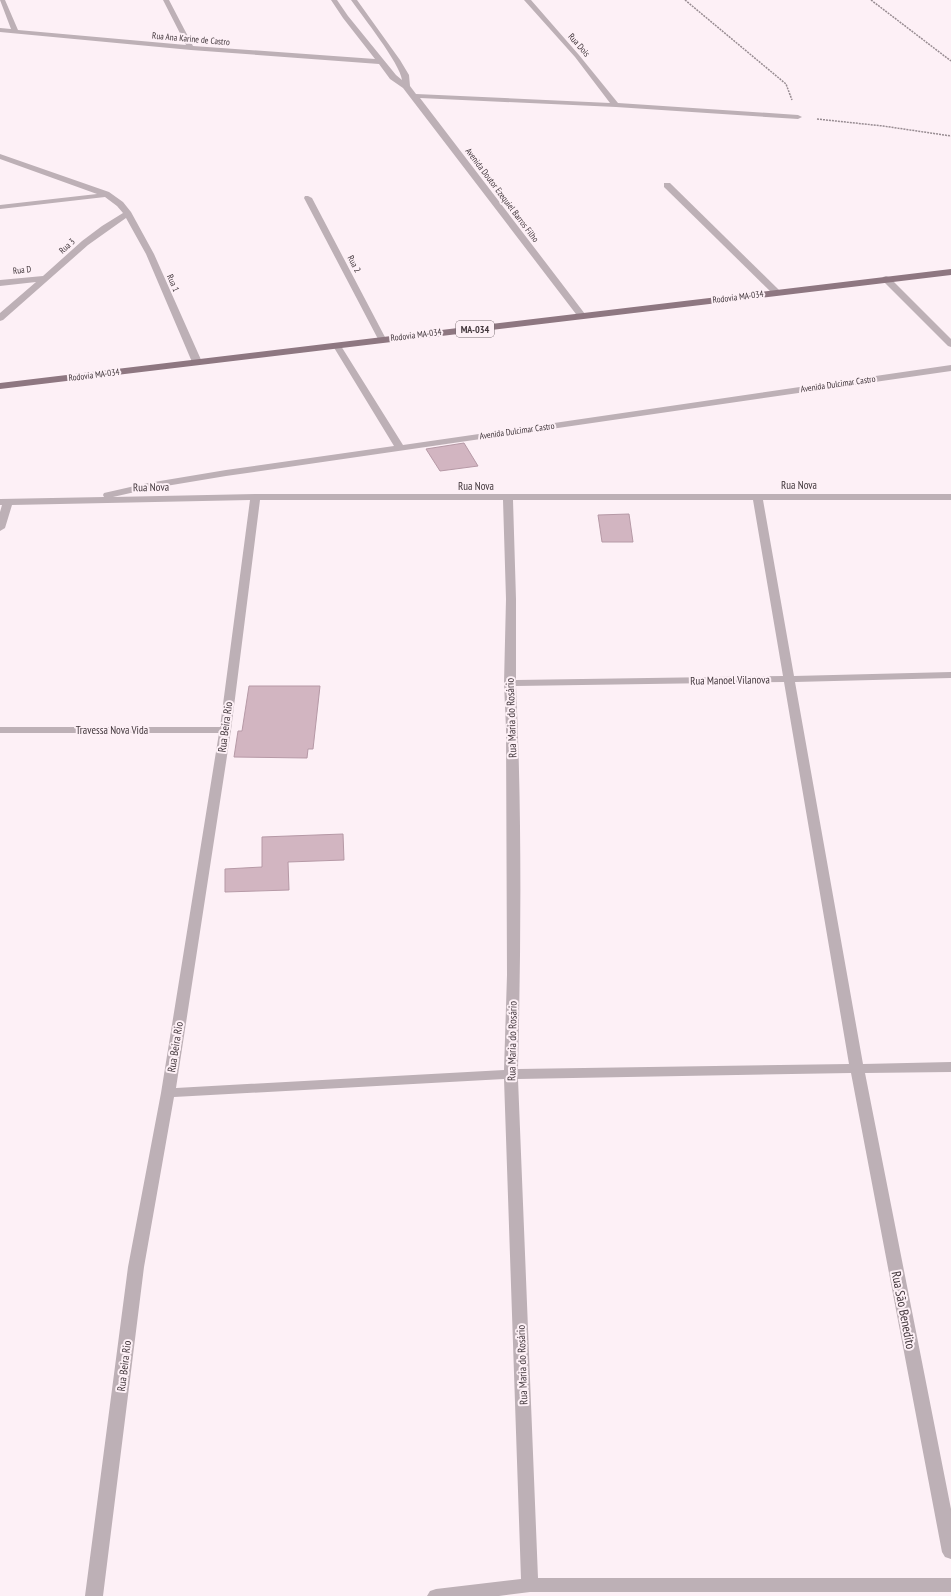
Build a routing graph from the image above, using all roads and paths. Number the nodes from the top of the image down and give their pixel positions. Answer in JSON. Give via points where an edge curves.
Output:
{"nodes":[{"id":1,"x":2,"y":0,"type":"edge"},
{"id":2,"x":166,"y":0,"type":"edge"},
{"id":3,"x":334,"y":0,"type":"edge"},
{"id":4,"x":354,"y":0,"type":"edge"},
{"id":5,"x":527,"y":0,"type":"edge"},
{"id":6,"x":685,"y":0,"type":"edge"},
{"id":7,"x":871,"y":0,"type":"edge"},
{"id":8,"x":0,"y":30,"type":"edge"},
{"id":9,"x":16,"y":32,"type":"junction"},
{"id":10,"x":191,"y":48,"type":"junction"},
{"id":11,"x":951,"y":61,"type":"edge"},
{"id":12,"x":381,"y":62,"type":"junction"},
{"id":13,"x":406,"y":86,"type":"junction"},
{"id":14,"x":414,"y":96,"type":"junction"},
{"id":15,"x":616,"y":105,"type":"junction"},
{"id":16,"x":798,"y":117,"type":"junction"},
{"id":17,"x":951,"y":136,"type":"edge"},
{"id":18,"x":0,"y":156,"type":"edge"},
{"id":19,"x":667,"y":185,"type":"dead end"},
{"id":20,"x":106,"y":194,"type":"junction"},
{"id":21,"x":308,"y":198,"type":"dead end"},
{"id":22,"x":0,"y":206,"type":"edge"},
{"id":23,"x":128,"y":214,"type":"junction"},
{"id":24,"x":951,"y":272,"type":"edge"},
{"id":25,"x":46,"y":278,"type":"junction"},
{"id":26,"x":886,"y":279,"type":"junction"},
{"id":27,"x":0,"y":283,"type":"edge"},
{"id":28,"x":776,"y":292,"type":"junction"},
{"id":29,"x":582,"y":316,"type":"junction"},
{"id":30,"x":0,"y":318,"type":"edge"},
{"id":31,"x":382,"y":339,"type":"junction"},
{"id":32,"x":951,"y":344,"type":"edge"},
{"id":33,"x":337,"y":346,"type":"junction"},
{"id":34,"x":197,"y":362,"type":"junction"},
{"id":35,"x":951,"y":368,"type":"edge"},
{"id":36,"x":0,"y":386,"type":"edge"},
{"id":37,"x":400,"y":448,"type":"junction"},
{"id":38,"x":255,"y":497,"type":"junction"},
{"id":39,"x":757,"y":497,"type":"junction"},
{"id":40,"x":951,"y":497,"type":"edge"},
{"id":41,"x":508,"y":498,"type":"junction"},
{"id":42,"x":84,"y":500,"type":"junction"},
{"id":43,"x":4,"y":502,"type":"edge"},
{"id":44,"x":0,"y":528,"type":"edge"},
{"id":45,"x":951,"y":675,"type":"edge"},
{"id":46,"x":788,"y":679,"type":"junction"},
{"id":47,"x":510,"y":683,"type":"junction"},
{"id":48,"x":0,"y":730,"type":"edge"},
{"id":49,"x":225,"y":730,"type":"junction"},
{"id":50,"x":951,"y":1067,"type":"edge"},
{"id":51,"x":857,"y":1068,"type":"junction"},
{"id":52,"x":511,"y":1074,"type":"junction"},
{"id":53,"x":168,"y":1093,"type":"junction"},
{"id":54,"x":951,"y":1552,"type":"edge"},
{"id":55,"x":530,"y":1585,"type":"junction"},
{"id":56,"x":951,"y":1585,"type":"edge"},
{"id":57,"x":94,"y":1596,"type":"edge"},
{"id":58,"x":436,"y":1596,"type":"edge"}],
"edges":[{"from":1,"to":9,"type":"street"},
{"from":2,"to":10,"type":"street"},
{"from":3,"to":12,"type":"street","name":"Avenida Doutor Ezequiel Barros Filho"},
{"from":4,"to":13,"type":"street","name":"Avenida Doutor Ezequiel Barros Filho","via":[[397,60],[406,75]]},
{"from":5,"to":15,"type":"street","name":"Rua Dois"},
{"from":6,"to":16,"type":"path","via":[[786,84]]},
{"from":7,"to":11,"type":"path"},
{"from":8,"to":9,"type":"street","name":"Rua Ana Karine de Castro"},
{"from":9,"to":10,"type":"street","name":"Rua Ana Karine de Castro"},
{"from":10,"to":12,"type":"street","name":"Rua Ana Karine de Castro"},
{"from":12,"to":13,"type":"street","name":"Avenida Doutor Ezequiel Barros Filho","via":[[393,77]]},
{"from":13,"to":14,"type":"street","name":"Avenida Doutor Ezequiel Barros Filho"},
{"from":14,"to":15,"type":"street"},
{"from":14,"to":29,"type":"street","name":"Avenida Doutor Ezequiel Barros Filho"},
{"from":15,"to":16,"type":"street"},
{"from":16,"to":17,"type":"path"},
{"from":18,"to":20,"type":"street"},
{"from":19,"to":28,"type":"street"},
{"from":20,"to":22,"type":"street"},
{"from":20,"to":23,"type":"street","via":[[120,204]]},
{"from":21,"to":31,"type":"street","name":"Rua 2"},
{"from":23,"to":25,"type":"street","name":"Rua 3","via":[[85,243]]},
{"from":23,"to":34,"type":"street","name":"Rua 1","via":[[150,254]]},
{"from":24,"to":26,"type":"main road","name":"Rodovia MA-034","number":"MA-034"},
{"from":25,"to":27,"type":"street","name":"Rua D"},
{"from":25,"to":30,"type":"street","name":"Rua 3"},
{"from":26,"to":28,"type":"main road","name":"Rodovia MA-034","number":"MA-034"},
{"from":26,"to":32,"type":"street"},
{"from":28,"to":29,"type":"main road","name":"Rodovia MA-034","number":"MA-034"},
{"from":29,"to":31,"type":"main road","name":"Rodovia MA-034","number":"MA-034"},
{"from":31,"to":33,"type":"main road","name":"Rodovia MA-034","number":"MA-034"},
{"from":33,"to":34,"type":"main road","name":"Rodovia MA-034","number":"MA-034"},
{"from":33,"to":37,"type":"street"},
{"from":34,"to":36,"type":"main road","name":"Rodovia MA-034","number":"MA-034"},
{"from":35,"to":37,"type":"street","name":"Avenida Dulcimar Castro"},
{"from":37,"to":42,"type":"street","name":"Avenida Dulcimar Castro","via":[[148,486]]},
{"from":38,"to":41,"type":"street","name":"Rua Nova"},
{"from":38,"to":42,"type":"street","name":"Rua Nova"},
{"from":38,"to":49,"type":"street","name":"Rua Beira Rio"},
{"from":39,"to":40,"type":"street","name":"Rua Nova"},
{"from":39,"to":41,"type":"street","name":"Rua Nova"},
{"from":39,"to":46,"type":"street","name":"Rua São Benedito"},
{"from":41,"to":47,"type":"street","name":"Rua Maria do Rosário"},
{"from":42,"to":43,"type":"street","name":"Rua Nova"},
{"from":43,"to":44,"type":"street"},
{"from":45,"to":46,"type":"street","name":"Rua Manoel Vilanova"},
{"from":46,"to":47,"type":"street","name":"Rua Manoel Vilanova"},
{"from":46,"to":51,"type":"street","name":"Rua São Benedito"},
{"from":47,"to":52,"type":"street","name":"Rua Maria do Rosário","via":[[514,967]]},
{"from":48,"to":49,"type":"street","name":"Travessa Nova Vida"},
{"from":49,"to":53,"type":"street","name":"Rua Beira Rio"},
{"from":50,"to":51,"type":"street"},
{"from":51,"to":52,"type":"street"},
{"from":51,"to":54,"type":"street","name":"Rua São Benedito"},
{"from":52,"to":53,"type":"street"},
{"from":52,"to":55,"type":"street","name":"Rua Maria do Rosário"},
{"from":53,"to":57,"type":"street","name":"Rua Beira Rio","via":[[136,1267]]},
{"from":55,"to":56,"type":"street"},
{"from":55,"to":58,"type":"street"}]}
